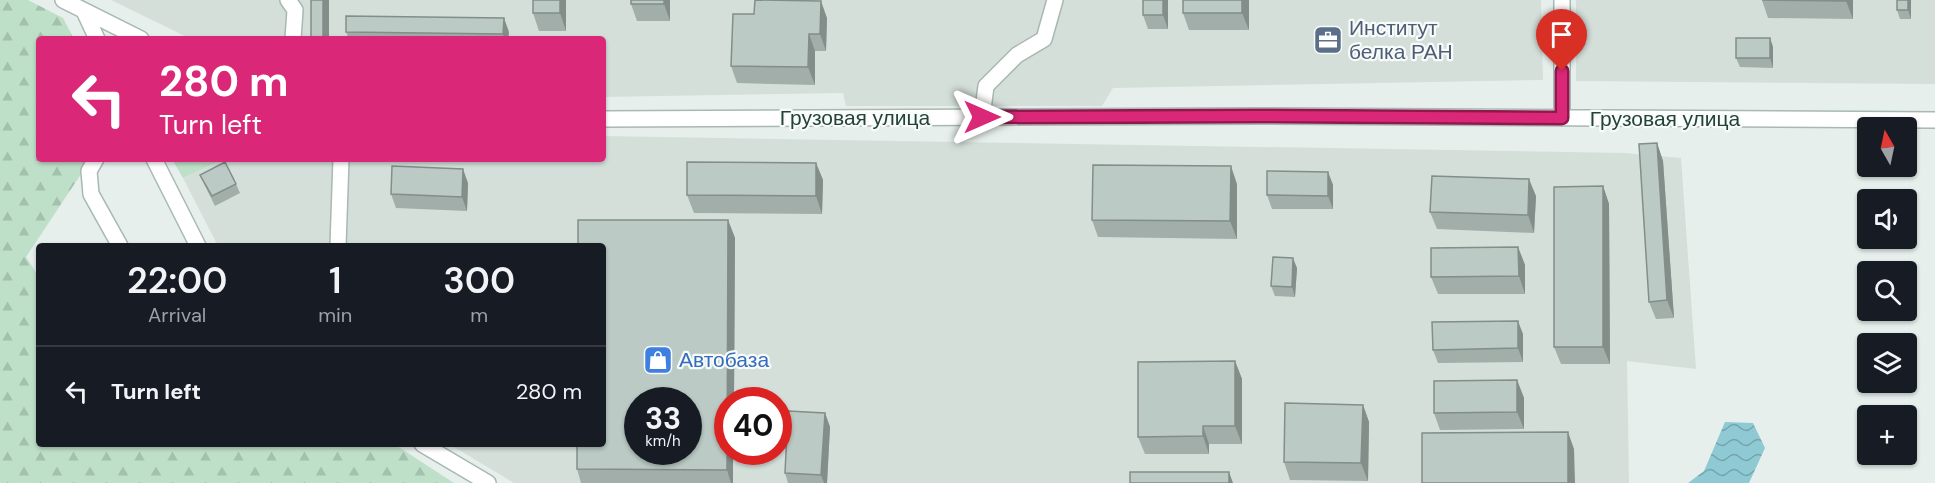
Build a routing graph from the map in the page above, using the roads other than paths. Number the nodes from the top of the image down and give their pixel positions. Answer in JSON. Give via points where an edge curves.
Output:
{"nodes":[{"id":1,"x":63,"y":0,"type":"edge"},
{"id":2,"x":288,"y":0,"type":"edge"},
{"id":3,"x":1055,"y":0,"type":"edge"},
{"id":4,"x":1562,"y":0,"type":"edge"},
{"id":5,"x":84,"y":11,"type":"junction"},
{"id":6,"x":96,"y":36,"type":"edge"},
{"id":7,"x":135,"y":36,"type":"edge"},
{"id":8,"x":293,"y":36,"type":"edge"},
{"id":9,"x":982,"y":117,"type":"junction"},
{"id":10,"x":1562,"y":118,"type":"junction"},
{"id":11,"x":606,"y":119,"type":"edge"},
{"id":12,"x":1935,"y":120,"type":"edge"},
{"id":13,"x":94,"y":162,"type":"edge"},
{"id":14,"x":156,"y":162,"type":"edge"},
{"id":15,"x":341,"y":162,"type":"edge"},
{"id":16,"x":118,"y":243,"type":"edge"},
{"id":17,"x":196,"y":243,"type":"edge"},
{"id":18,"x":338,"y":243,"type":"edge"},
{"id":19,"x":427,"y":447,"type":"edge"},
{"id":20,"x":488,"y":483,"type":"edge"}],
"edges":[{"from":1,"to":5,"type":"street"},
{"from":2,"to":8,"type":"street","via":[[295,10]]},
{"from":3,"to":9,"type":"street","via":[[1044,39],[1017,55],[986,86]]},
{"from":4,"to":10,"type":"street"},
{"from":5,"to":6,"type":"street"},
{"from":5,"to":7,"type":"street"},
{"from":9,"to":10,"type":"street","name":"Грузовая улица"},
{"from":9,"to":11,"type":"street","name":"Грузовая улица"},
{"from":10,"to":12,"type":"street","name":"Грузовая улица"},
{"from":13,"to":16,"type":"street","via":[[89,171],[91,194]]},
{"from":14,"to":17,"type":"street"},
{"from":15,"to":18,"type":"street"},
{"from":19,"to":20,"type":"street"}]}
